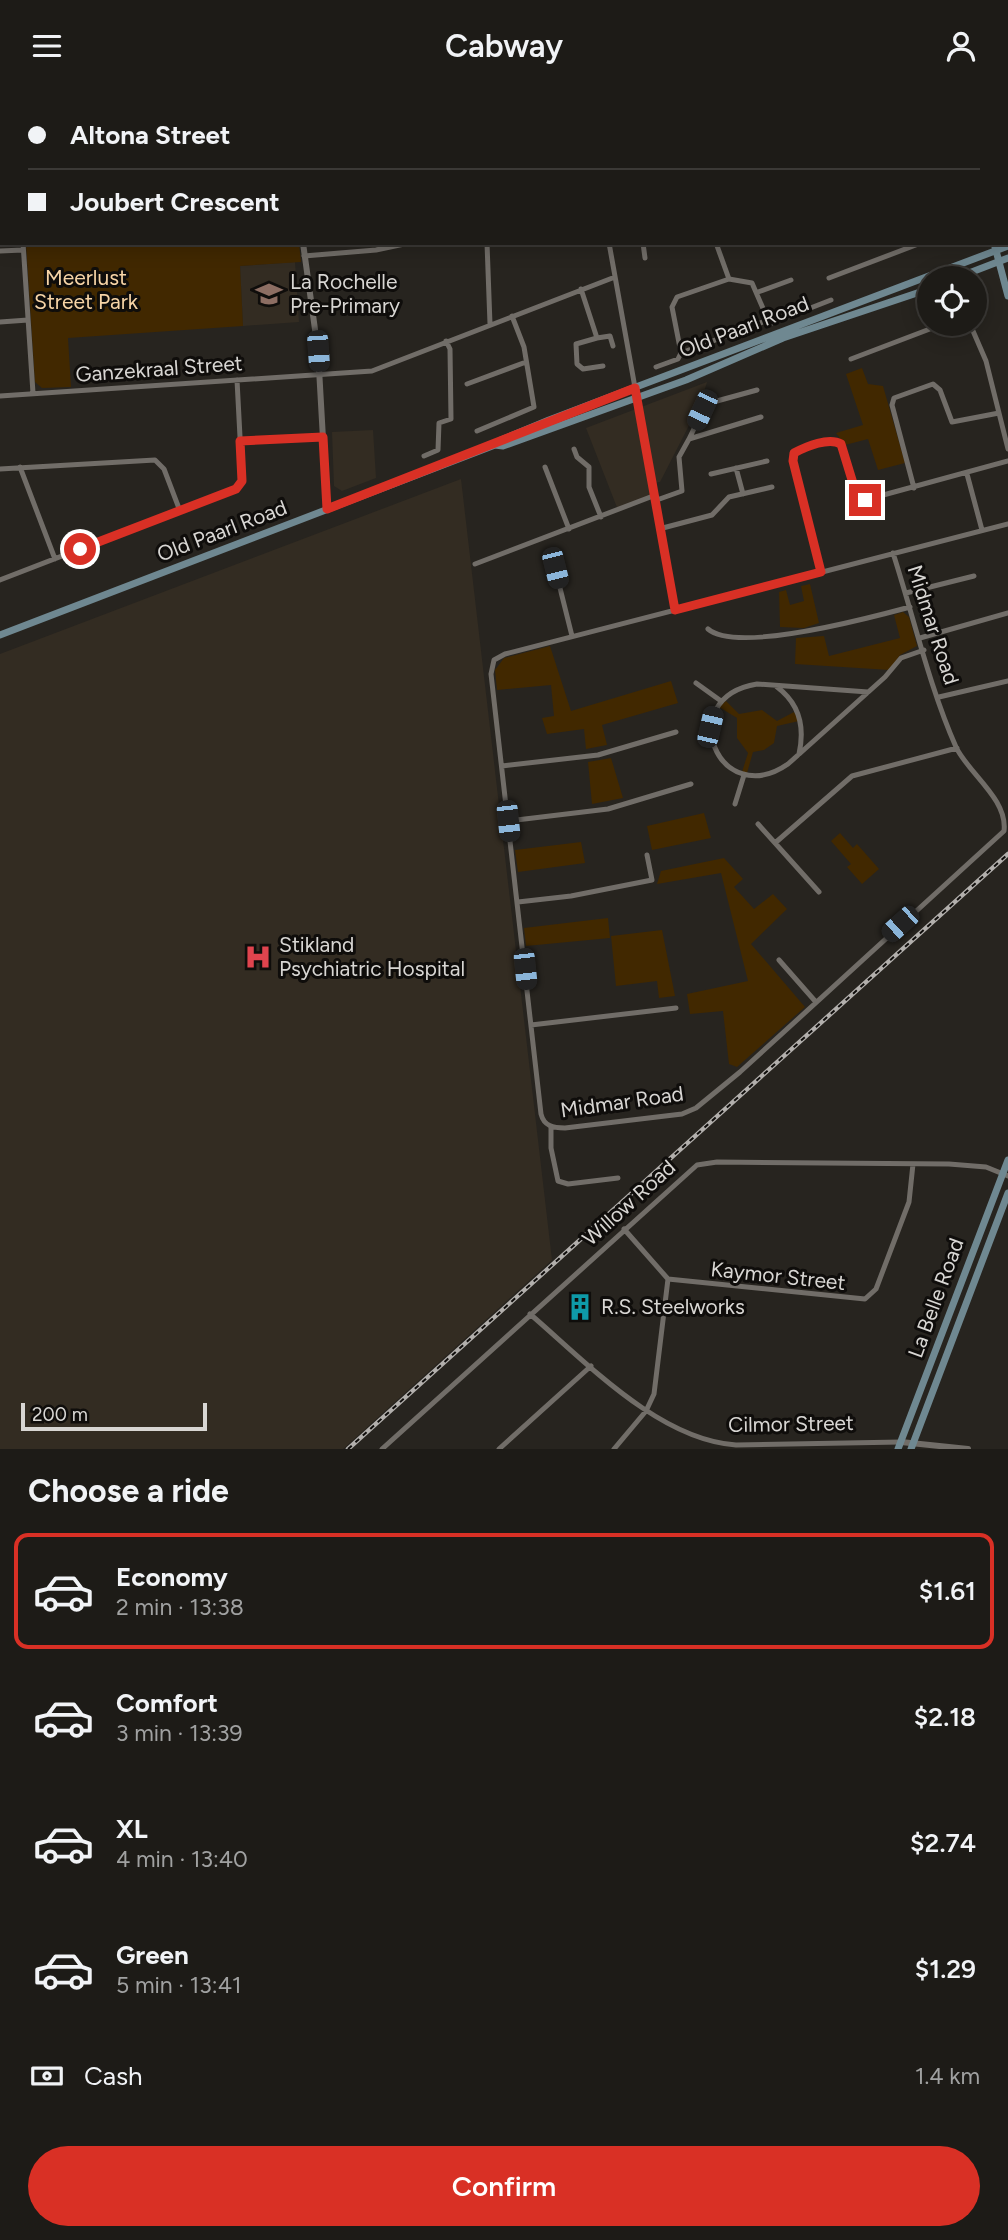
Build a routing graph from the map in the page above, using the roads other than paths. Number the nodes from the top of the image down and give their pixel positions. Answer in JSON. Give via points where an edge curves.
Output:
{"nodes":[{"id":1,"x":303,"y":245,"type":"edge"},
{"id":2,"x":400,"y":245,"type":"edge"},
{"id":3,"x":487,"y":245,"type":"edge"},
{"id":4,"x":609,"y":245,"type":"edge"},
{"id":5,"x":643,"y":245,"type":"edge"},
{"id":6,"x":717,"y":245,"type":"edge"},
{"id":7,"x":1007,"y":245,"type":"edge"},
{"id":8,"x":23,"y":246,"type":"edge"},
{"id":9,"x":907,"y":246,"type":"edge"},
{"id":10,"x":995,"y":247,"type":"edge"},
{"id":11,"x":0,"y":251,"type":"edge"},
{"id":12,"x":304,"y":256,"type":"junction"},
{"id":13,"x":645,"y":258,"type":"dead end"},
{"id":14,"x":1008,"y":258,"type":"edge"},
{"id":15,"x":999,"y":262,"type":"junction"},
{"id":16,"x":987,"y":266,"type":"edge"},
{"id":17,"x":615,"y":277,"type":"junction"},
{"id":18,"x":829,"y":278,"type":"dead end"},
{"id":19,"x":729,"y":279,"type":"junction"},
{"id":20,"x":791,"y":280,"type":"dead end"},
{"id":21,"x":581,"y":289,"type":"junction"},
{"id":22,"x":758,"y":292,"type":"junction"},
{"id":23,"x":917,"y":293,"type":"edge"},
{"id":24,"x":1008,"y":296,"type":"edge"},
{"id":25,"x":831,"y":300,"type":"dead end"},
{"id":26,"x":512,"y":316,"type":"junction"},
{"id":27,"x":28,"y":320,"type":"junction"},
{"id":28,"x":768,"y":320,"type":"junction"},
{"id":29,"x":0,"y":322,"type":"edge"},
{"id":30,"x":490,"y":324,"type":"junction"},
{"id":31,"x":917,"y":334,"type":"edge"},
{"id":32,"x":975,"y":336,"type":"edge"},
{"id":33,"x":597,"y":338,"type":"junction"},
{"id":34,"x":446,"y":341,"type":"junction"},
{"id":35,"x":613,"y":346,"type":"dead end"},
{"id":36,"x":681,"y":353,"type":"junction"},
{"id":37,"x":852,"y":359,"type":"dead end"},
{"id":38,"x":526,"y":362,"type":"junction"},
{"id":39,"x":603,"y":366,"type":"dead end"},
{"id":40,"x":656,"y":367,"type":"dead end"},
{"id":41,"x":320,"y":375,"type":"junction"},
{"id":42,"x":237,"y":380,"type":"junction"},
{"id":43,"x":467,"y":384,"type":"dead end"},
{"id":44,"x":635,"y":388,"type":"junction"},
{"id":45,"x":757,"y":390,"type":"dead end"},
{"id":46,"x":33,"y":393,"type":"junction"},
{"id":47,"x":0,"y":395,"type":"edge"},
{"id":48,"x":636,"y":398,"type":"junction"},
{"id":49,"x":999,"y":412,"type":"junction"},
{"id":50,"x":761,"y":417,"type":"dead end"},
{"id":51,"x":477,"y":431,"type":"dead end"},
{"id":52,"x":323,"y":437,"type":"junction"},
{"id":53,"x":689,"y":439,"type":"junction"},
{"id":54,"x":240,"y":441,"type":"junction"},
{"id":55,"x":495,"y":445,"type":"junction"},
{"id":56,"x":575,"y":449,"type":"dead end"},
{"id":57,"x":1008,"y":449,"type":"edge"},
{"id":58,"x":424,"y":456,"type":"dead end"},
{"id":59,"x":767,"y":461,"type":"dead end"},
{"id":60,"x":1008,"y":461,"type":"edge"},
{"id":61,"x":20,"y":467,"type":"junction"},
{"id":62,"x":545,"y":467,"type":"dead end"},
{"id":63,"x":736,"y":468,"type":"junction"},
{"id":64,"x":0,"y":469,"type":"edge"},
{"id":65,"x":711,"y":474,"type":"dead end"},
{"id":66,"x":967,"y":474,"type":"junction"},
{"id":67,"x":772,"y":487,"type":"dead end"},
{"id":68,"x":914,"y":488,"type":"junction"},
{"id":69,"x":743,"y":494,"type":"junction"},
{"id":70,"x":654,"y":499,"type":"junction"},
{"id":71,"x":327,"y":509,"type":"junction"},
{"id":72,"x":180,"y":511,"type":"junction"},
{"id":73,"x":601,"y":517,"type":"junction"},
{"id":74,"x":1008,"y":524,"type":"edge"},
{"id":75,"x":569,"y":529,"type":"junction"},
{"id":76,"x":659,"y":529,"type":"junction"},
{"id":77,"x":982,"y":530,"type":"junction"},
{"id":78,"x":893,"y":554,"type":"junction"},
{"id":79,"x":55,"y":559,"type":"junction"},
{"id":80,"x":475,"y":564,"type":"dead end"},
{"id":81,"x":555,"y":568,"type":"dead end"},
{"id":82,"x":821,"y":572,"type":"junction"},
{"id":83,"x":974,"y":576,"type":"dead end"},
{"id":84,"x":0,"y":580,"type":"edge"},
{"id":85,"x":906,"y":593,"type":"junction"},
{"id":86,"x":910,"y":607,"type":"junction"},
{"id":87,"x":675,"y":610,"type":"junction"},
{"id":88,"x":1008,"y":613,"type":"edge"},
{"id":89,"x":708,"y":629,"type":"dead end"},
{"id":90,"x":0,"y":635,"type":"edge"},
{"id":91,"x":572,"y":636,"type":"junction"},
{"id":92,"x":920,"y":638,"type":"junction"},
{"id":93,"x":924,"y":649,"type":"junction"},
{"id":94,"x":1008,"y":681,"type":"edge"},
{"id":95,"x":696,"y":683,"type":"dead end"},
{"id":96,"x":778,"y":687,"type":"junction"},
{"id":97,"x":868,"y":692,"type":"junction"},
{"id":98,"x":939,"y":697,"type":"junction"},
{"id":99,"x":721,"y":701,"type":"junction"},
{"id":100,"x":676,"y":732,"type":"dead end"},
{"id":101,"x":957,"y":748,"type":"junction"},
{"id":102,"x":799,"y":754,"type":"junction"},
{"id":103,"x":502,"y":766,"type":"junction"},
{"id":104,"x":744,"y":775,"type":"junction"},
{"id":105,"x":691,"y":785,"type":"dead end"},
{"id":106,"x":735,"y":804,"type":"dead end"},
{"id":107,"x":508,"y":821,"type":"junction"},
{"id":108,"x":758,"y":824,"type":"dead end"},
{"id":109,"x":775,"y":843,"type":"junction"},
{"id":110,"x":647,"y":855,"type":"dead end"},
{"id":111,"x":819,"y":892,"type":"dead end"},
{"id":112,"x":518,"y":902,"type":"junction"},
{"id":113,"x":779,"y":960,"type":"dead end"},
{"id":114,"x":815,"y":1001,"type":"junction"},
{"id":115,"x":676,"y":1008,"type":"dead end"},
{"id":116,"x":531,"y":1025,"type":"junction"},
{"id":117,"x":551,"y":1127,"type":"junction"},
{"id":118,"x":1008,"y":1160,"type":"edge"},
{"id":119,"x":913,"y":1164,"type":"junction"},
{"id":120,"x":1005,"y":1174,"type":"edge"},
{"id":121,"x":618,"y":1178,"type":"dead end"},
{"id":122,"x":1008,"y":1193,"type":"edge"},
{"id":123,"x":624,"y":1229,"type":"junction"},
{"id":124,"x":668,"y":1279,"type":"junction"},
{"id":125,"x":530,"y":1314,"type":"junction"},
{"id":126,"x":591,"y":1366,"type":"junction"},
{"id":127,"x":646,"y":1411,"type":"junction"},
{"id":128,"x":899,"y":1445,"type":"edge"},
{"id":129,"x":912,"y":1446,"type":"edge"},
{"id":130,"x":382,"y":1449,"type":"edge"},
{"id":131,"x":499,"y":1449,"type":"edge"},
{"id":132,"x":614,"y":1449,"type":"edge"},
{"id":133,"x":968,"y":1449,"type":"edge"}],
"edges":[{"from":1,"to":12,"type":"street"},
{"from":2,"to":12,"type":"street"},
{"from":3,"to":30,"type":"street"},
{"from":4,"to":17,"type":"street"},
{"from":5,"to":13,"type":"street"},
{"from":6,"to":19,"type":"street"},
{"from":7,"to":10,"type":"main road","name":"Old Paarl Road"},
{"from":8,"to":11,"type":"street"},
{"from":8,"to":27,"type":"street"},
{"from":9,"to":18,"type":"street"},
{"from":10,"to":15,"type":"main road"},
{"from":10,"to":44,"type":"main road","name":"Old Paarl Road"},
{"from":12,"to":41,"type":"street"},
{"from":14,"to":15,"type":"main road"},
{"from":15,"to":16,"type":"main road"},
{"from":15,"to":24,"type":"main road"},
{"from":17,"to":21,"type":"street","name":"Ganzekraal Street"},
{"from":17,"to":44,"type":"street"},
{"from":19,"to":22,"type":"street","via":[[753,284]]},
{"from":19,"to":36,"type":"street","via":[[672,301]]},
{"from":20,"to":22,"type":"street"},
{"from":21,"to":26,"type":"street","name":"Ganzekraal Street"},
{"from":21,"to":33,"type":"street"},
{"from":22,"to":28,"type":"street"},
{"from":23,"to":48,"type":"main road","name":"Old Paarl Road","via":[[783,338]]},
{"from":25,"to":28,"type":"street","via":[[772,323]]},
{"from":26,"to":30,"type":"street","name":"Ganzekraal Street"},
{"from":26,"to":38,"type":"street"},
{"from":27,"to":29,"type":"street"},
{"from":27,"to":46,"type":"street"},
{"from":28,"to":36,"type":"street"},
{"from":30,"to":34,"type":"street","name":"Ganzekraal Street"},
{"from":31,"to":37,"type":"street"},
{"from":32,"to":49,"type":"street"},
{"from":33,"to":35,"type":"street","via":[[610,336]]},
{"from":33,"to":39,"type":"street","via":[[576,344],[577,364],[583,369]]},
{"from":34,"to":41,"type":"street","name":"Ganzekraal Street","via":[[372,371]]},
{"from":34,"to":58,"type":"street","via":[[452,418],[439,423],[438,450]]},
{"from":36,"to":40,"type":"street","via":[[678,359]]},
{"from":38,"to":43,"type":"street"},
{"from":38,"to":51,"type":"street","via":[[534,407]]},
{"from":41,"to":42,"type":"street","name":"Ganzekraal Street"},
{"from":41,"to":52,"type":"street"},
{"from":42,"to":46,"type":"street","name":"Ganzekraal Street"},
{"from":42,"to":54,"type":"street"},
{"from":44,"to":48,"type":"street"},
{"from":44,"to":55,"type":"main road","name":"Old Paarl Road","via":[[505,437]]},
{"from":45,"to":53,"type":"street","via":[[706,404]]},
{"from":46,"to":47,"type":"street","name":"Ganzekraal Street"},
{"from":48,"to":55,"type":"main road","name":"Old Paarl Road"},
{"from":48,"to":70,"type":"street"},
{"from":49,"to":57,"type":"street"},
{"from":49,"to":68,"type":"street","via":[[952,422],[940,390],[933,384],[894,398]]},
{"from":50,"to":53,"type":"street"},
{"from":52,"to":54,"type":"street"},
{"from":52,"to":71,"type":"street"},
{"from":53,"to":70,"type":"street","via":[[680,457],[682,491]]},
{"from":54,"to":72,"type":"street","via":[[239,487]]},
{"from":55,"to":71,"type":"main road","name":"Old Paarl Road"},
{"from":56,"to":73,"type":"street","via":[[589,467],[589,487]]},
{"from":59,"to":63,"type":"street"},
{"from":60,"to":66,"type":"street"},
{"from":61,"to":64,"type":"street"},
{"from":61,"to":72,"type":"street","via":[[155,460],[164,469]]},
{"from":61,"to":79,"type":"street"},
{"from":62,"to":75,"type":"street"},
{"from":63,"to":65,"type":"street"},
{"from":63,"to":69,"type":"street"},
{"from":66,"to":68,"type":"street"},
{"from":66,"to":77,"type":"street"},
{"from":67,"to":69,"type":"street"},
{"from":68,"to":82,"type":"street","via":[[870,500],[860,498],[838,442],[803,448],[793,456]]},
{"from":69,"to":76,"type":"street","via":[[726,499],[712,515]]},
{"from":70,"to":73,"type":"street"},
{"from":70,"to":76,"type":"street"},
{"from":71,"to":90,"type":"main road","name":"Old Paarl Road"},
{"from":72,"to":79,"type":"street"},
{"from":73,"to":75,"type":"street"},
{"from":74,"to":77,"type":"street","name":"Midmar Road"},
{"from":75,"to":80,"type":"street"},
{"from":76,"to":87,"type":"street"},
{"from":77,"to":78,"type":"street","name":"Midmar Road"},
{"from":78,"to":82,"type":"street","name":"Midmar Road"},
{"from":78,"to":85,"type":"street","name":"Midmar Road"},
{"from":79,"to":84,"type":"street"},
{"from":81,"to":91,"type":"street"},
{"from":82,"to":87,"type":"street","name":"Midmar Road"},
{"from":83,"to":85,"type":"street"},
{"from":85,"to":86,"type":"street","name":"Midmar Road"},
{"from":86,"to":89,"type":"street","via":[[802,634],[722,636]]},
{"from":86,"to":92,"type":"street","name":"Midmar Road"},
{"from":87,"to":91,"type":"street","name":"Midmar Road"},
{"from":88,"to":92,"type":"street"},
{"from":91,"to":103,"type":"street","name":"Midmar Road","via":[[494,660],[491,674]]},
{"from":92,"to":93,"type":"street","name":"Midmar Road"},
{"from":93,"to":97,"type":"street","via":[[901,658]]},
{"from":93,"to":98,"type":"street","name":"Midmar Road"},
{"from":94,"to":98,"type":"street"},
{"from":95,"to":99,"type":"street"},
{"from":96,"to":97,"type":"street"},
{"from":96,"to":99,"type":"street","via":[[743,687]]},
{"from":96,"to":102,"type":"street","via":[[798,711],[803,731]]},
{"from":97,"to":102,"type":"street"},
{"from":98,"to":101,"type":"street","name":"Midmar Road"},
{"from":99,"to":104,"type":"street","via":[[710,727],[714,749],[727,766]]},
{"from":100,"to":103,"type":"street","via":[[598,755]]},
{"from":101,"to":109,"type":"street","via":[[851,776]]},
{"from":101,"to":114,"type":"street","name":"Midmar Road","via":[[1003,804],[1008,818],[1004,831]]},
{"from":102,"to":104,"type":"street","via":[[770,775]]},
{"from":103,"to":107,"type":"street","name":"Midmar Road"},
{"from":104,"to":106,"type":"street"},
{"from":105,"to":107,"type":"street","via":[[608,809]]},
{"from":107,"to":112,"type":"street","name":"Midmar Road"},
{"from":108,"to":109,"type":"street"},
{"from":109,"to":111,"type":"street"},
{"from":110,"to":112,"type":"street","via":[[652,880]]},
{"from":112,"to":116,"type":"street","name":"Midmar Road"},
{"from":113,"to":114,"type":"street"},
{"from":114,"to":117,"type":"street","name":"Midmar Road","via":[[740,1072],[689,1111]]},
{"from":115,"to":116,"type":"street"},
{"from":116,"to":117,"type":"street","name":"Midmar Road","via":[[542,1117]]},
{"from":117,"to":121,"type":"street","via":[[558,1181]]},
{"from":118,"to":120,"type":"main road","name":"La Belle Road"},
{"from":119,"to":120,"type":"street","name":"Willow Road","via":[[978,1166]]},
{"from":119,"to":123,"type":"street","name":"Willow Road","via":[[702,1163]]},
{"from":119,"to":124,"type":"street","name":"Kaymor Street","via":[[909,1202],[877,1289],[865,1299]]},
{"from":120,"to":128,"type":"main road","name":"La Belle Road"},
{"from":122,"to":129,"type":"main road","name":"La Belle Road"},
{"from":123,"to":124,"type":"street"},
{"from":123,"to":125,"type":"street","name":"Willow Road"},
{"from":124,"to":127,"type":"street","via":[[654,1394]]},
{"from":125,"to":126,"type":"street","name":"Cilmor Street"},
{"from":125,"to":130,"type":"street","name":"Willow Road"},
{"from":126,"to":127,"type":"street","name":"Cilmor Street"},
{"from":126,"to":131,"type":"street"},
{"from":127,"to":128,"type":"street","name":"Cilmor Street","via":[[695,1436],[724,1444]]},
{"from":127,"to":132,"type":"street"},
{"from":128,"to":129,"type":"street","name":"Cilmor Street"},
{"from":129,"to":133,"type":"street","name":"Cilmor Street"}]}
